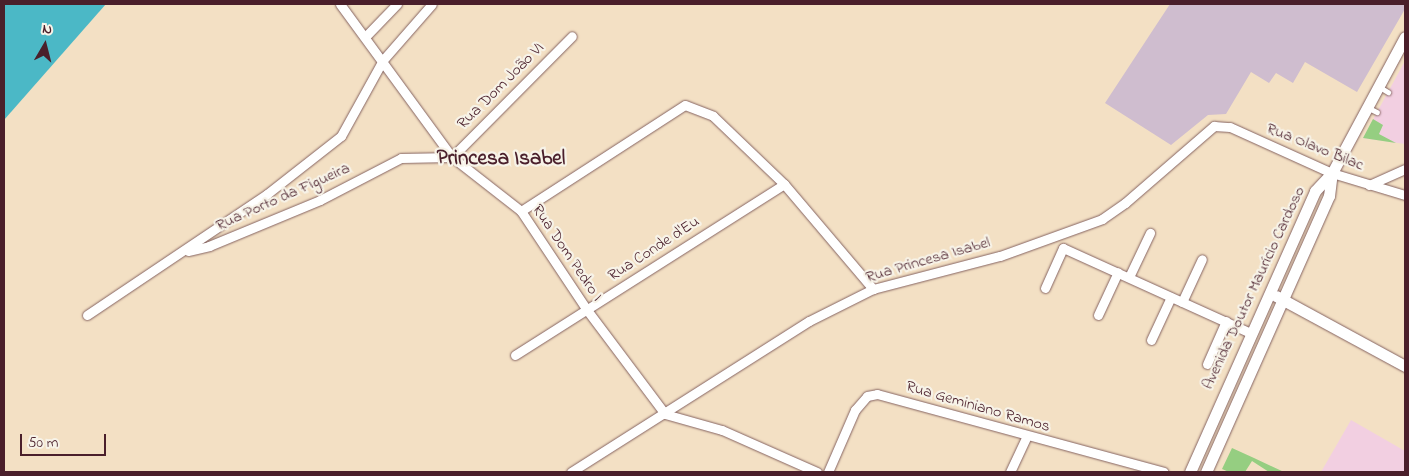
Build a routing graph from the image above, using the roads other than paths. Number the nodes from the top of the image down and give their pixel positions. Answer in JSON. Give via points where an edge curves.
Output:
{"nodes":[{"id":1,"x":340,"y":4,"type":"edge"},
{"id":2,"x":397,"y":4,"type":"edge"},
{"id":3,"x":432,"y":4,"type":"edge"},
{"id":4,"x":572,"y":36,"type":"dead end"},
{"id":5,"x":365,"y":37,"type":"junction"},
{"id":6,"x":1405,"y":37,"type":"edge"},
{"id":7,"x":383,"y":60,"type":"junction"},
{"id":8,"x":1377,"y":86,"type":"junction"},
{"id":9,"x":1388,"y":92,"type":"dead end"},
{"id":10,"x":1366,"y":106,"type":"junction"},
{"id":11,"x":1377,"y":112,"type":"dead end"},
{"id":12,"x":1214,"y":126,"type":"joint"},
{"id":13,"x":452,"y":158,"type":"junction"},
{"id":14,"x":1405,"y":169,"type":"edge"},
{"id":15,"x":1332,"y":173,"type":"junction"},
{"id":16,"x":784,"y":184,"type":"junction"},
{"id":17,"x":1369,"y":185,"type":"junction"},
{"id":18,"x":1405,"y":195,"type":"edge"},
{"id":19,"x":521,"y":211,"type":"junction"},
{"id":20,"x":1150,"y":233,"type":"dead end"},
{"id":21,"x":183,"y":252,"type":"junction"},
{"id":22,"x":1202,"y":259,"type":"dead end"},
{"id":23,"x":1118,"y":272,"type":"junction"},
{"id":24,"x":1129,"y":278,"type":"junction"},
{"id":25,"x":1045,"y":288,"type":"dead end"},
{"id":26,"x":873,"y":290,"type":"junction"},
{"id":27,"x":1268,"y":292,"type":"junction"},
{"id":28,"x":1171,"y":296,"type":"junction"},
{"id":29,"x":1282,"y":300,"type":"junction"},
{"id":30,"x":1182,"y":302,"type":"junction"},
{"id":31,"x":587,"y":310,"type":"junction"},
{"id":32,"x":87,"y":315,"type":"dead end"},
{"id":33,"x":1098,"y":315,"type":"dead end"},
{"id":34,"x":1226,"y":322,"type":"junction"},
{"id":35,"x":1250,"y":333,"type":"junction"},
{"id":36,"x":1151,"y":340,"type":"dead end"},
{"id":37,"x":515,"y":355,"type":"dead end"},
{"id":38,"x":1208,"y":364,"type":"dead end"},
{"id":39,"x":1405,"y":366,"type":"edge"},
{"id":40,"x":1230,"y":381,"type":"junction"},
{"id":41,"x":1244,"y":387,"type":"junction"},
{"id":42,"x":665,"y":414,"type":"junction"},
{"id":43,"x":1026,"y":437,"type":"junction"},
{"id":44,"x":571,"y":472,"type":"edge"},
{"id":45,"x":817,"y":472,"type":"edge"},
{"id":46,"x":828,"y":472,"type":"edge"},
{"id":47,"x":1010,"y":472,"type":"edge"},
{"id":48,"x":1164,"y":472,"type":"edge"},
{"id":49,"x":1190,"y":472,"type":"edge"},
{"id":50,"x":1206,"y":472,"type":"edge"}],
"edges":[{"from":1,"to":5,"type":"street","name":"Rua Dom Pedro I"},
{"from":2,"to":5,"type":"street"},
{"from":3,"to":7,"type":"street","name":"Rua Porto da Figueira"},
{"from":4,"to":13,"type":"street","name":"Rua Dom João VI"},
{"from":5,"to":7,"type":"street","name":"Rua Dom Pedro I"},
{"from":6,"to":8,"type":"street"},
{"from":7,"to":13,"type":"street","name":"Rua Dom Pedro I"},
{"from":7,"to":21,"type":"street","name":"Rua Porto da Figueira","via":[[340,136],[267,194]]},
{"from":8,"to":9,"type":"lane"},
{"from":8,"to":10,"type":"street"},
{"from":10,"to":11,"type":"lane"},
{"from":10,"to":15,"type":"street"},
{"from":12,"to":15,"type":"street","name":"Rua Olavo Bilac","via":[[1230,127]]},
{"from":12,"to":26,"type":"street","name":"Rua Princesa Isabel","via":[[1102,219],[1000,256]]},
{"from":13,"to":19,"type":"street","name":"Rua Dom Pedro I"},
{"from":13,"to":21,"type":"street","name":"Rua Porto da Figueira","via":[[401,158],[320,200],[209,246]]},
{"from":14,"to":17,"type":"street"},
{"from":15,"to":17,"type":"street","name":"Rua Olavo Bilac"},
{"from":15,"to":27,"type":"street","name":"Avenida Doutor Maurício Cardoso","via":[[1315,191]]},
{"from":15,"to":29,"type":"street","name":"Avenida Doutor Maurício Cardoso","via":[[1329,196]]},
{"from":16,"to":19,"type":"street","via":[[713,116],[685,104]]},
{"from":16,"to":26,"type":"street"},
{"from":16,"to":31,"type":"street","name":"Rua Conde d'Eu"},
{"from":17,"to":18,"type":"street","name":"Rua Olavo Bilac"},
{"from":19,"to":31,"type":"street","name":"Rua Dom Pedro I"},
{"from":20,"to":24,"type":"street"},
{"from":21,"to":32,"type":"street","name":"Rua Porto da Figueira"},
{"from":22,"to":30,"type":"street"},
{"from":23,"to":24,"type":"street"},
{"from":23,"to":25,"type":"street","via":[[1063,248]]},
{"from":23,"to":33,"type":"street"},
{"from":24,"to":28,"type":"street"},
{"from":26,"to":42,"type":"street","name":"Rua Princesa Isabel","via":[[809,321]]},
{"from":27,"to":29,"type":"street"},
{"from":27,"to":35,"type":"street","name":"Avenida Doutor Maurício Cardoso"},
{"from":28,"to":30,"type":"street"},
{"from":28,"to":36,"type":"street"},
{"from":29,"to":39,"type":"street"},
{"from":29,"to":41,"type":"street","name":"Avenida Doutor Maurício Cardoso"},
{"from":30,"to":34,"type":"street"},
{"from":31,"to":37,"type":"street","name":"Rua Conde d'Eu"},
{"from":31,"to":42,"type":"street","name":"Rua Dom Pedro I"},
{"from":34,"to":35,"type":"street"},
{"from":34,"to":38,"type":"street"},
{"from":35,"to":40,"type":"street","name":"Avenida Doutor Maurício Cardoso"},
{"from":40,"to":41,"type":"street"},
{"from":40,"to":49,"type":"street","name":"Avenida Doutor Maurício Cardoso"},
{"from":41,"to":50,"type":"street","name":"Avenida Doutor Maurício Cardoso"},
{"from":42,"to":44,"type":"street","name":"Rua Princesa Isabel"},
{"from":42,"to":45,"type":"street","via":[[722,430]]},
{"from":43,"to":46,"type":"street","name":"Rua Geminiano Ramos","via":[[877,394],[867,396],[855,410]]},
{"from":43,"to":47,"type":"street"},
{"from":43,"to":48,"type":"street","name":"Rua Geminiano Ramos"}]}
